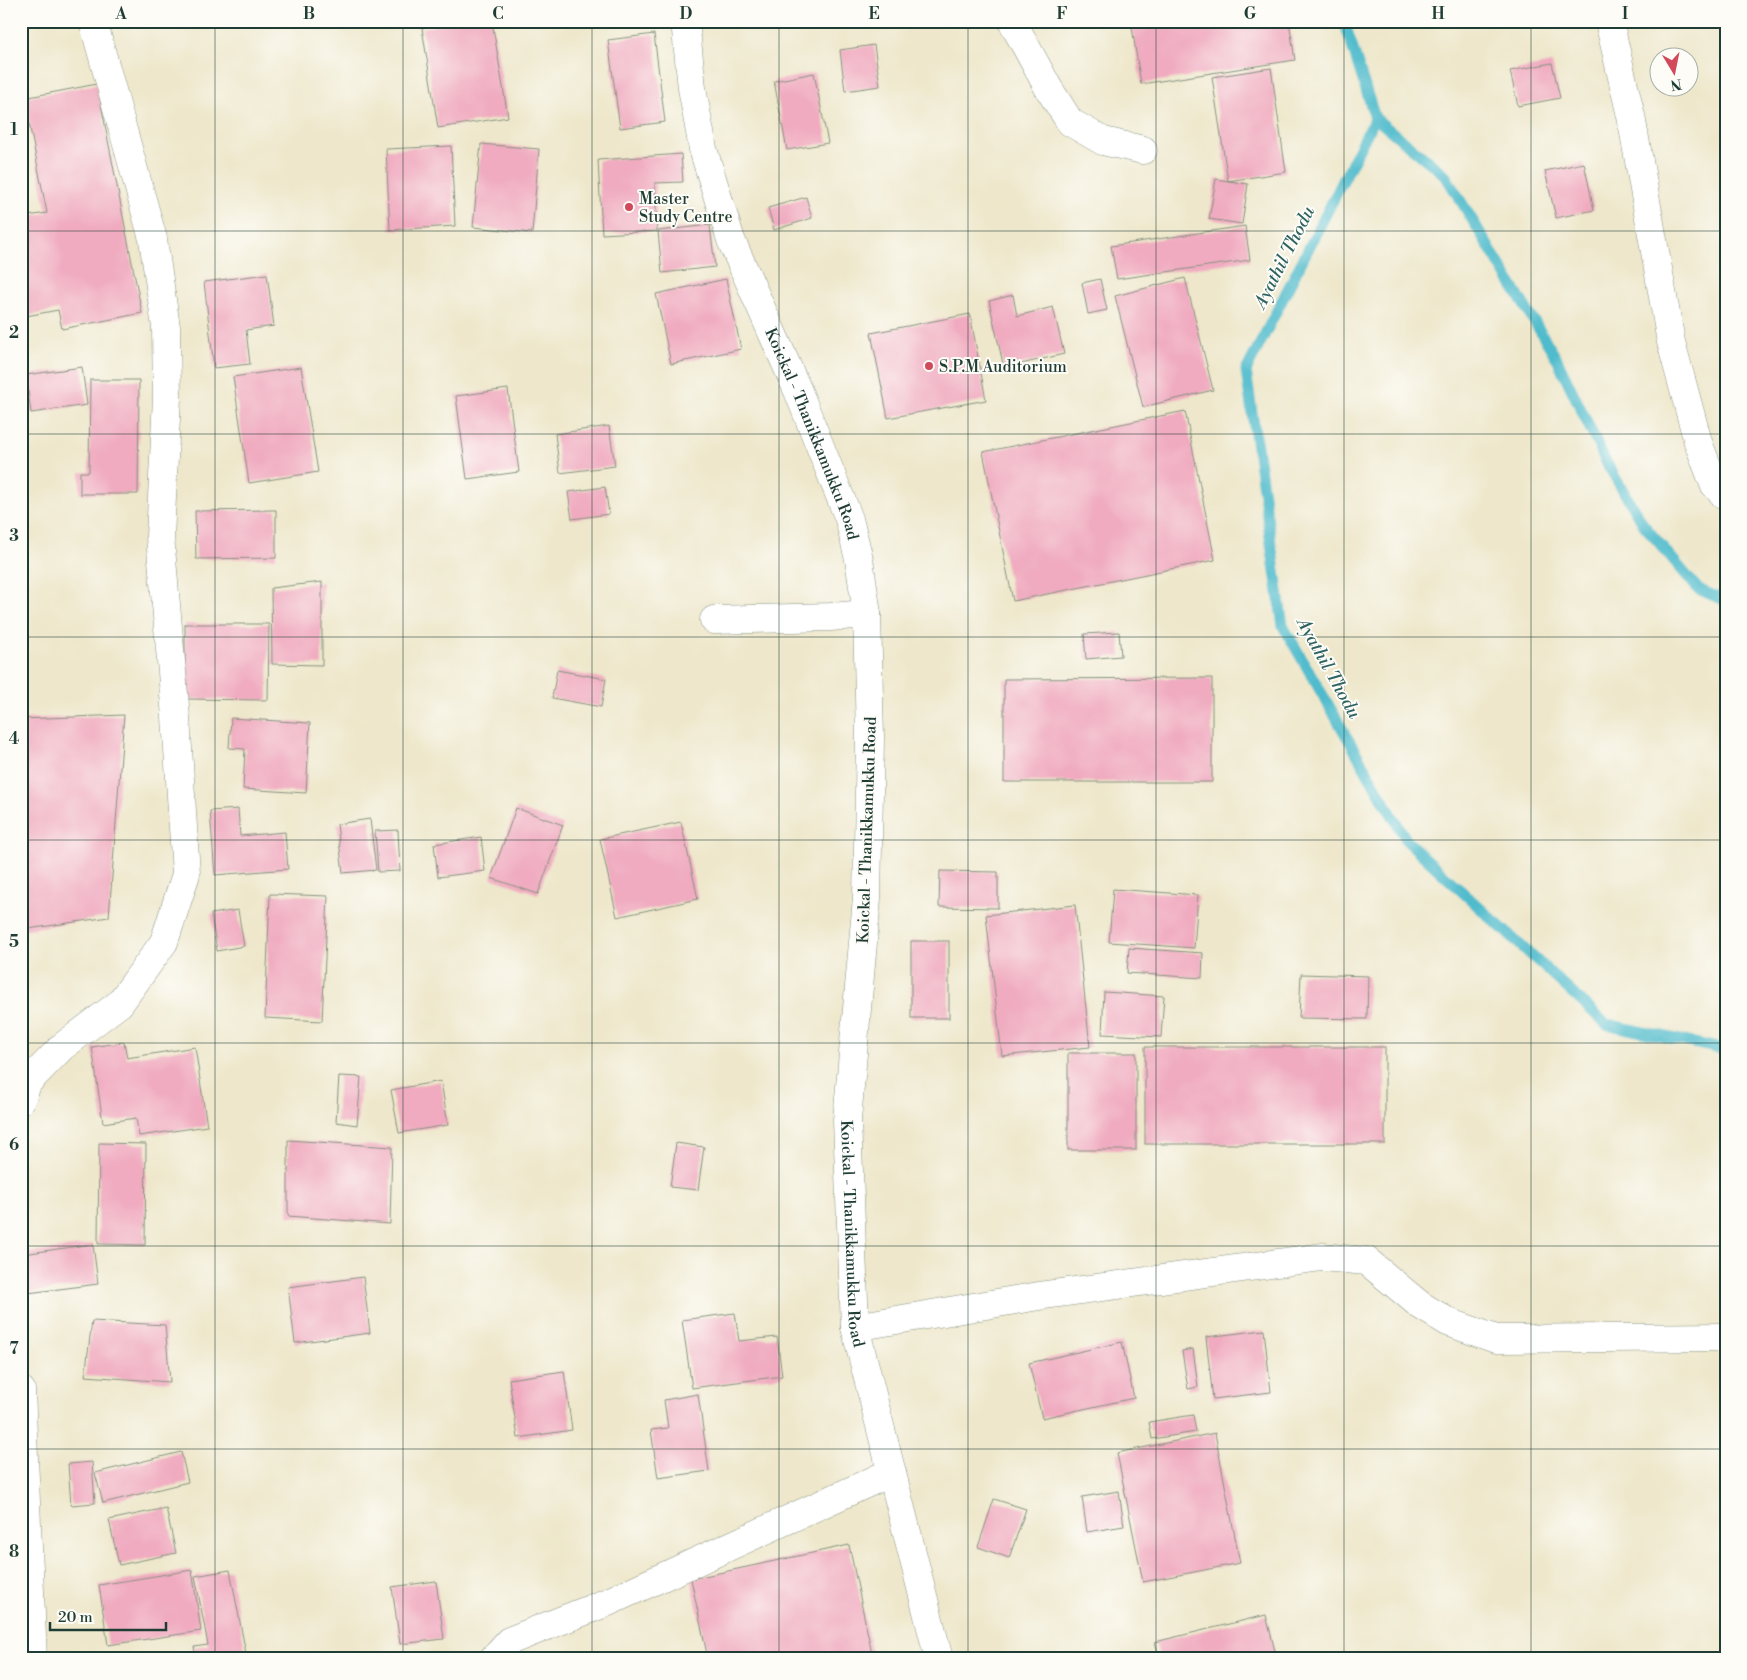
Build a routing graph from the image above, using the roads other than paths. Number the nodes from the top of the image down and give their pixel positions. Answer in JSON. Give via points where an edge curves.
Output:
{"nodes":[{"id":1,"x":93,"y":21,"type":"edge"},
{"id":2,"x":685,"y":21,"type":"edge"},
{"id":3,"x":1012,"y":21,"type":"edge"},
{"id":4,"x":1609,"y":21,"type":"edge"},
{"id":5,"x":1143,"y":150,"type":"dead end"},
{"id":6,"x":1726,"y":497,"type":"edge"},
{"id":7,"x":867,"y":614,"type":"junction"},
{"id":8,"x":714,"y":620,"type":"dead end"},
{"id":9,"x":21,"y":1100,"type":"edge"},
{"id":10,"x":855,"y":1327,"type":"junction"},
{"id":11,"x":1726,"y":1337,"type":"edge"},
{"id":12,"x":21,"y":1390,"type":"edge"},
{"id":13,"x":892,"y":1472,"type":"junction"},
{"id":14,"x":33,"y":1659,"type":"edge"},
{"id":15,"x":493,"y":1659,"type":"edge"},
{"id":16,"x":940,"y":1659,"type":"edge"}],
"edges":[{"from":1,"to":9,"type":"street","via":[[153,239],[166,327],[167,398],[160,537],[186,874],[164,942],[120,1004],[62,1047],[28,1082]]},
{"from":2,"to":7,"type":"street","name":"Koickal - Thanikkamukku Road","via":[[703,149],[731,240],[798,391],[849,519]]},
{"from":3,"to":5,"type":"street","via":[[1070,122],[1103,141]]},
{"from":4,"to":6,"type":"street","via":[[1631,116],[1671,342],[1698,442],[1714,484]]},
{"from":7,"to":8,"type":"street"},
{"from":7,"to":10,"type":"street","name":"Koickal - Thanikkamukku Road","via":[[870,738],[867,898],[847,1120]]},
{"from":10,"to":11,"type":"street","via":[[1045,1295],[1322,1258],[1367,1261],[1427,1310],[1448,1322],[1496,1339]]},
{"from":10,"to":13,"type":"street","name":"Koickal - Thanikkamukku Road"},
{"from":12,"to":14,"type":"street"},
{"from":13,"to":15,"type":"street","via":[[608,1602],[509,1641]]},
{"from":13,"to":16,"type":"street","name":"Koickal - Thanikkamukku Road"}]}
